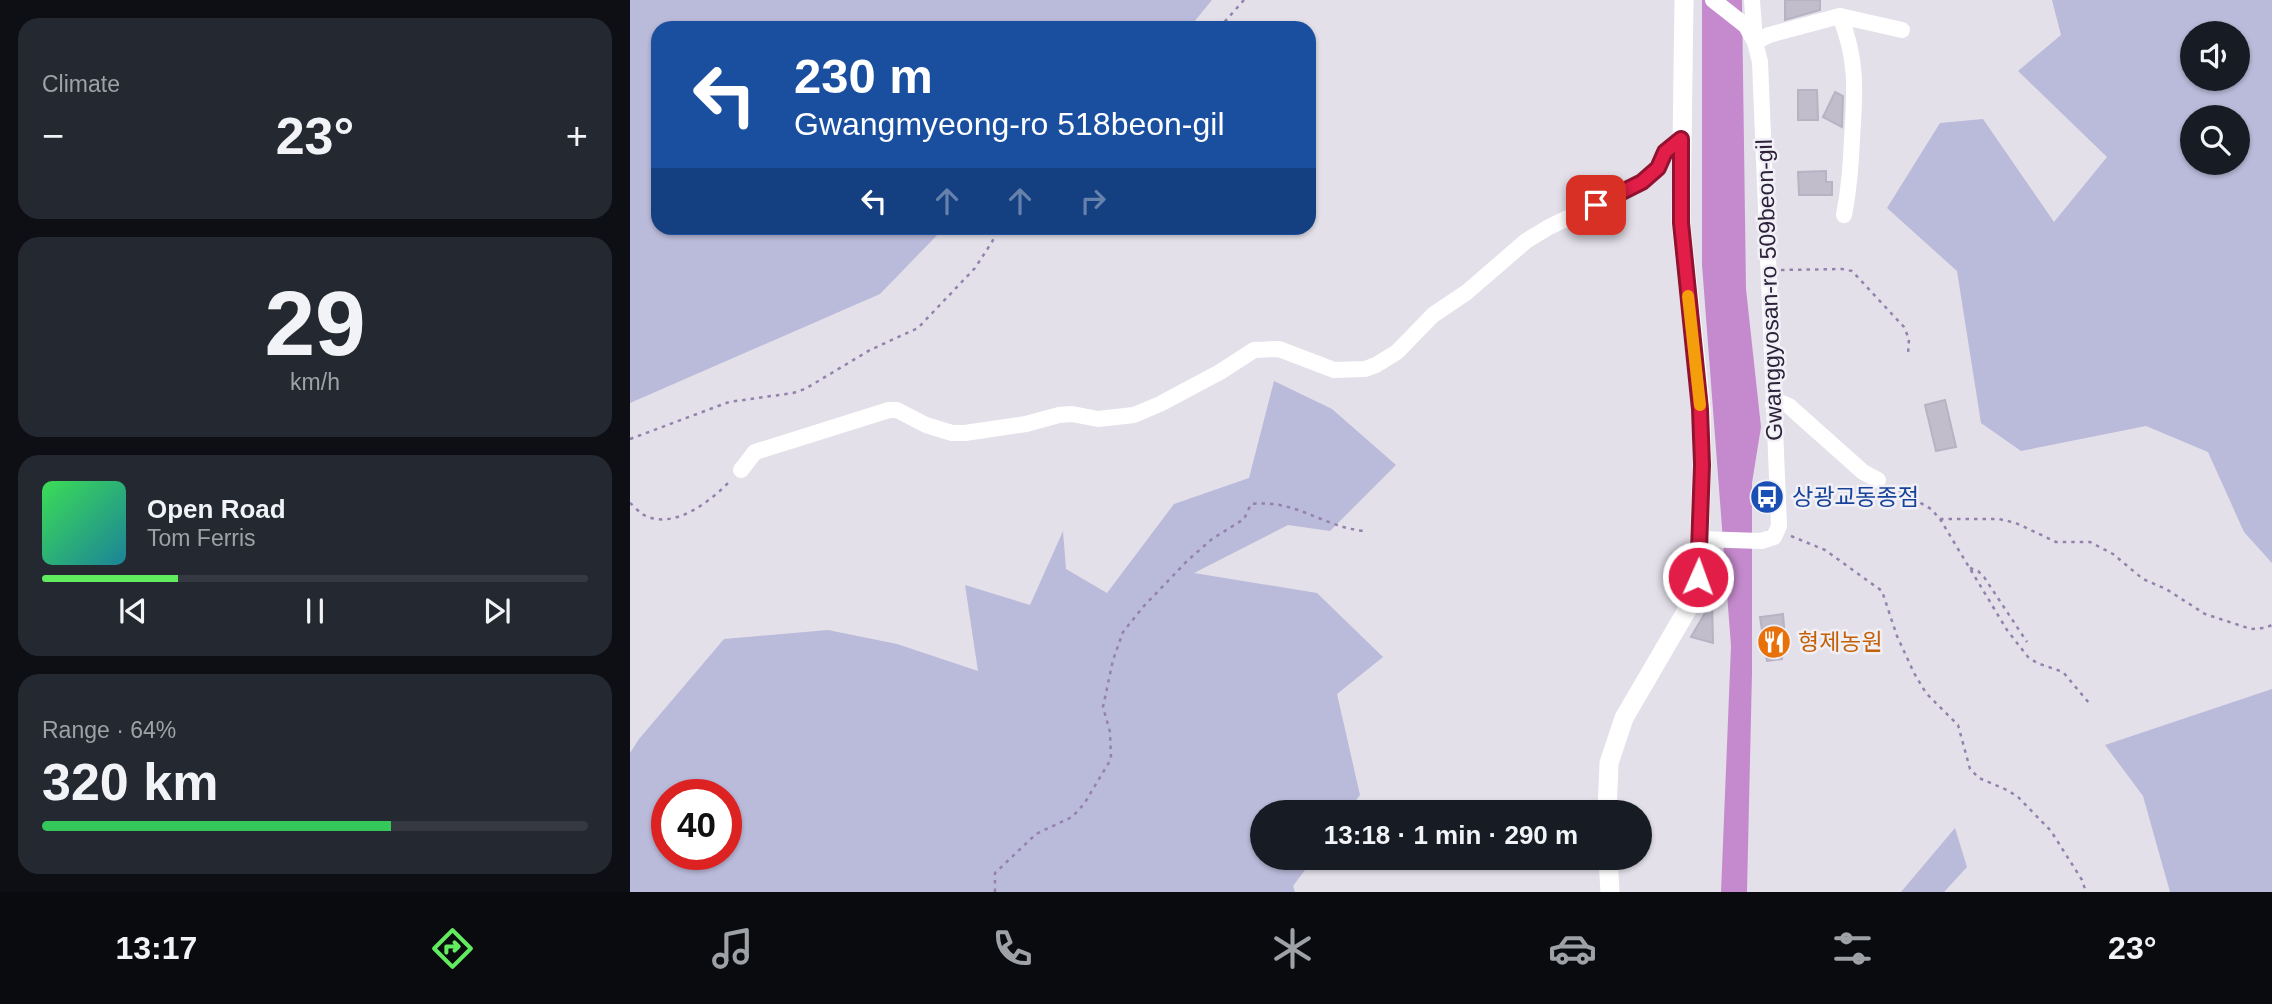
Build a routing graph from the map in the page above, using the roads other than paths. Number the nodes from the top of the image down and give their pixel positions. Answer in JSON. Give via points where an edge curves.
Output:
{"nodes":[{"id":1,"x":1684,"y":0,"type":"edge"},
{"id":2,"x":1713,"y":0,"type":"edge"},
{"id":3,"x":1752,"y":0,"type":"edge"},
{"id":4,"x":1840,"y":16,"type":"junction"},
{"id":5,"x":1902,"y":30,"type":"dead end"},
{"id":6,"x":1755,"y":42,"type":"junction"},
{"id":7,"x":1681,"y":139,"type":"junction"},
{"id":8,"x":1844,"y":215,"type":"dead end"},
{"id":9,"x":1773,"y":404,"type":"junction"},
{"id":10,"x":741,"y":470,"type":"road end"},
{"id":11,"x":1878,"y":480,"type":"road end"},
{"id":12,"x":1709,"y":539,"type":"junction"},
{"id":13,"x":1607,"y":800,"type":"edge"},
{"id":14,"x":1609,"y":870,"type":"edge"},
{"id":15,"x":1610,"y":892,"type":"edge"}],
"edges":[{"from":1,"to":7,"type":"street"},
{"from":2,"to":6,"type":"street","name":"Gwanggyosan-ro 509beon-gil","via":[[1746,26]]},
{"from":3,"to":6,"type":"street"},
{"from":4,"to":5,"type":"street"},
{"from":4,"to":6,"type":"street"},
{"from":4,"to":8,"type":"street","via":[[1850,40],[1856,85]]},
{"from":6,"to":9,"type":"street","name":"Gwanggyosan-ro 509beon-gil","via":[[1760,62]]},
{"from":7,"to":10,"type":"street","via":[[1642,182],[1526,241],[1433,315],[1397,352],[1365,369],[1334,370],[1279,349],[1254,350],[1134,415],[1098,419],[1059,415],[951,433],[889,410],[755,452]]},
{"from":7,"to":12,"type":"street","via":[[1681,223]]},
{"from":9,"to":11,"type":"street","via":[[1789,406]]},
{"from":9,"to":12,"type":"street","name":"Gwanggyosan-ro 509beon-gil","via":[[1771,537]]},
{"from":12,"to":13,"type":"street","via":[[1687,610],[1624,718],[1609,763]]},
{"from":14,"to":15,"type":"street"}]}
